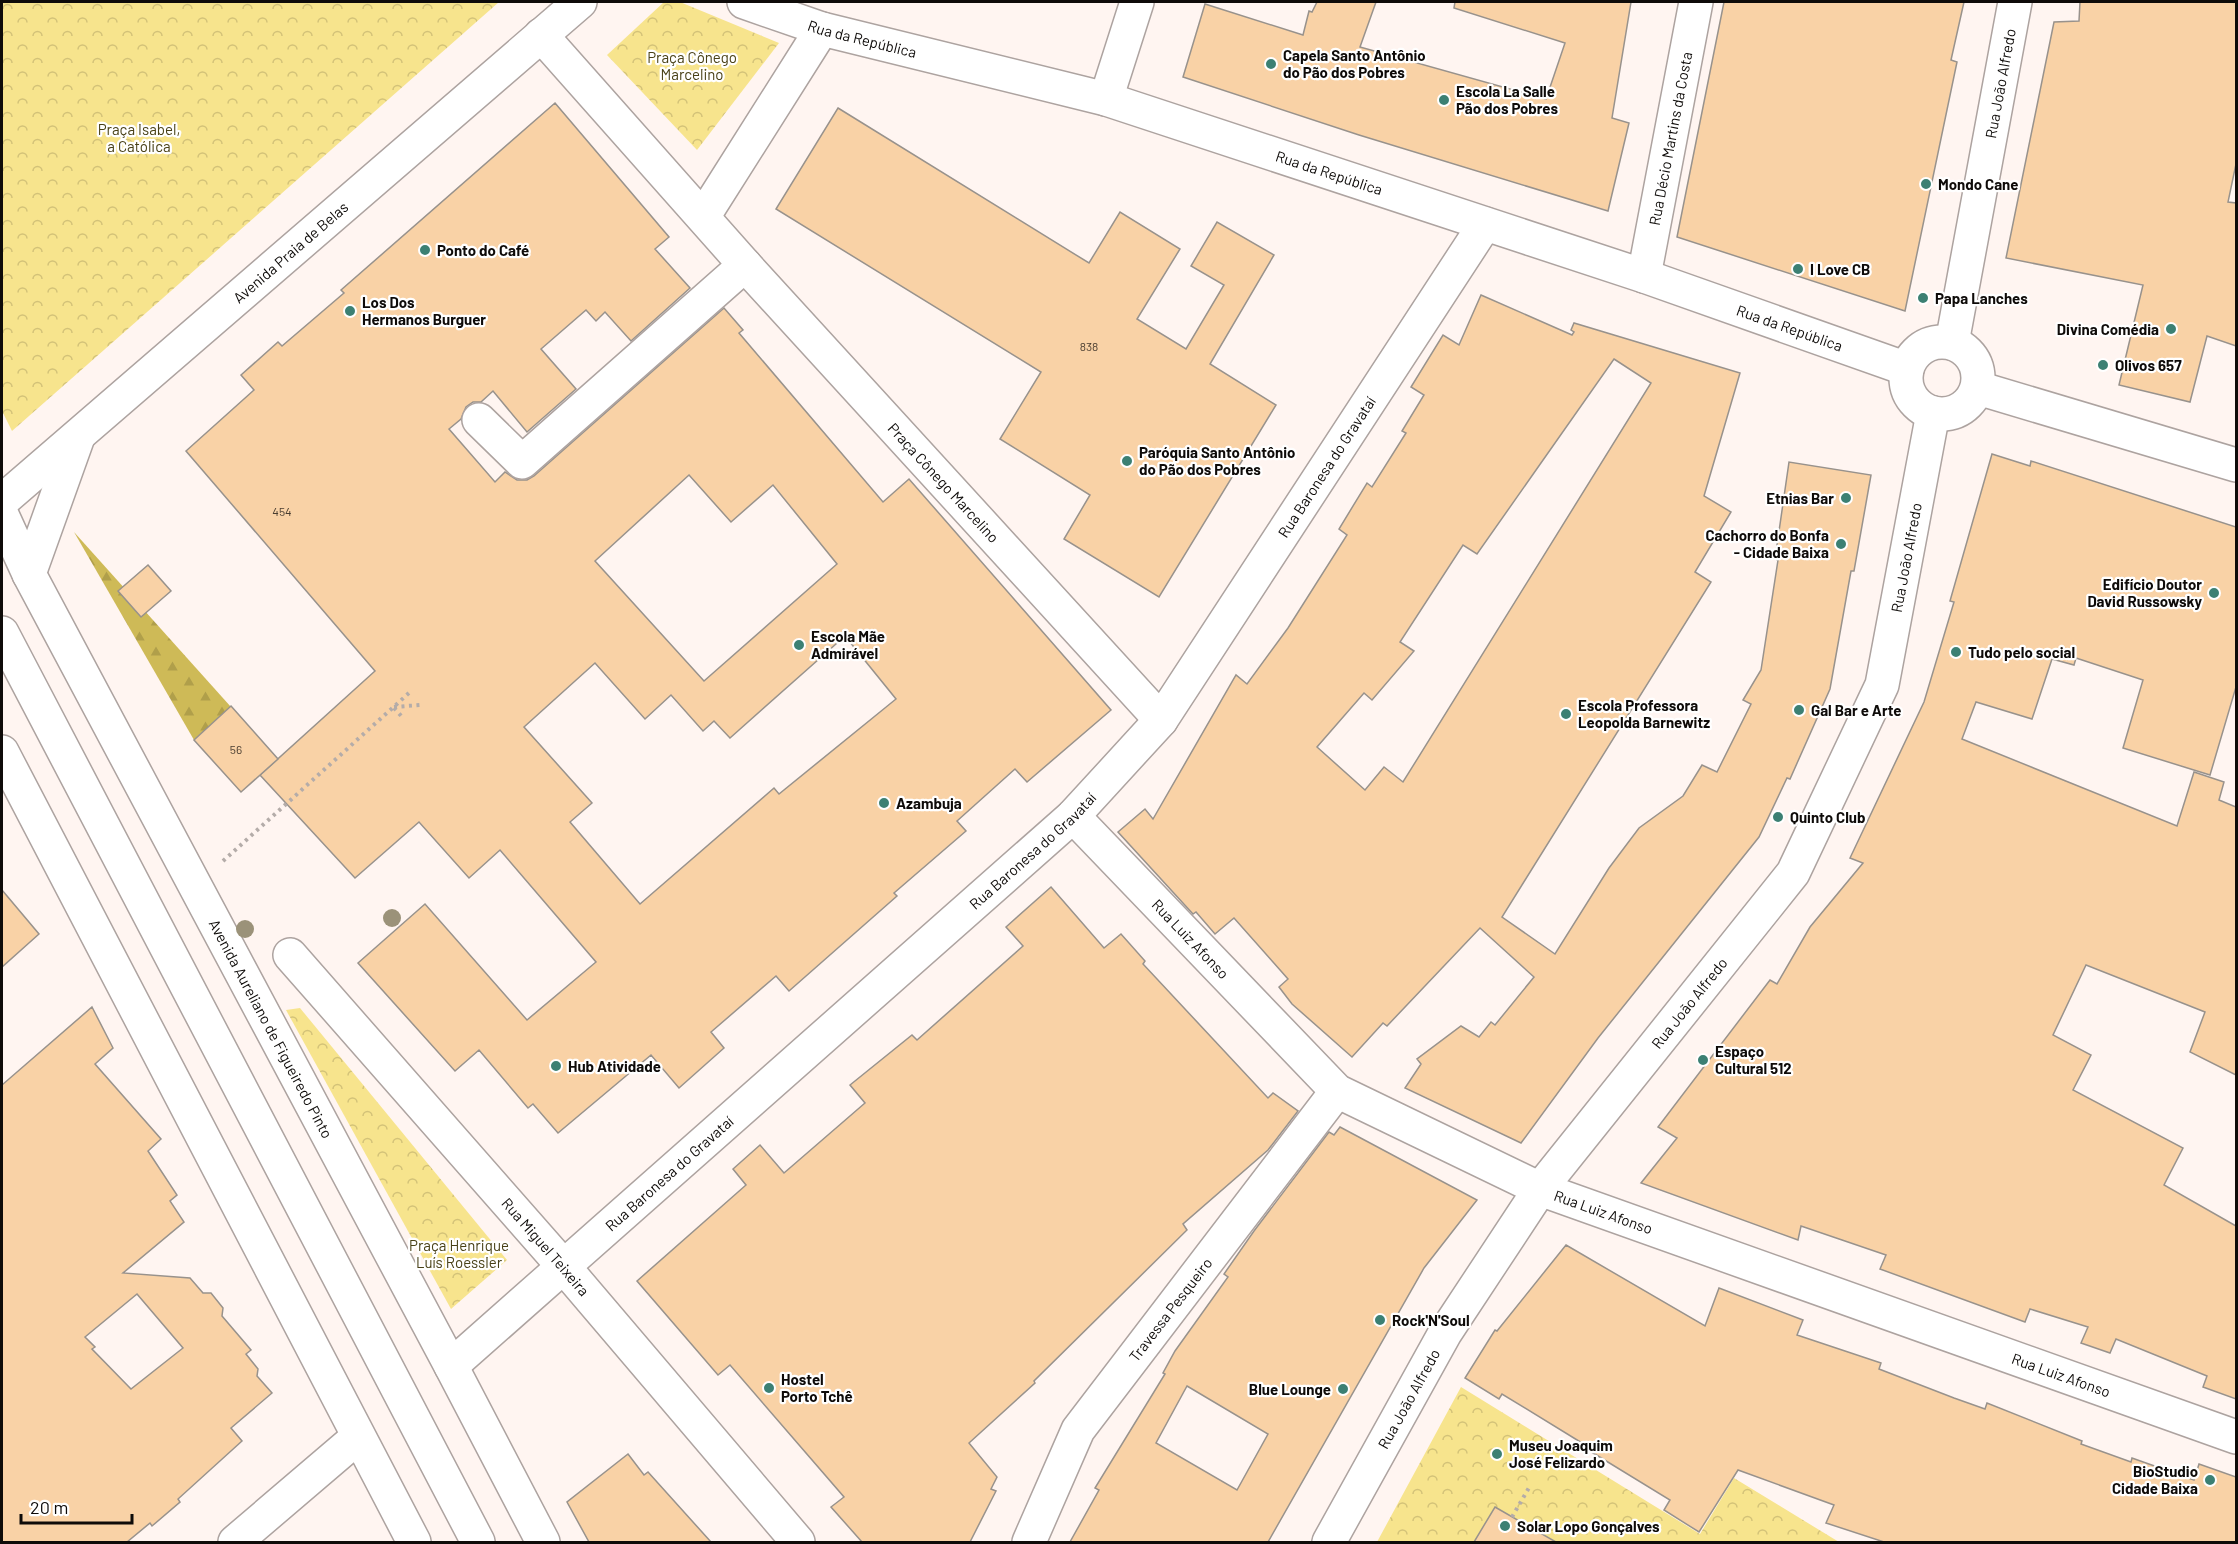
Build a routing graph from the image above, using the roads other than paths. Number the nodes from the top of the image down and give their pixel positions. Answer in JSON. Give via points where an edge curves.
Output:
{"nodes":[{"id":1,"x":580,"y":2,"type":"edge"},
{"id":2,"x":744,"y":2,"type":"edge"},
{"id":3,"x":1137,"y":2,"type":"edge"},
{"id":4,"x":1696,"y":2,"type":"edge"},
{"id":5,"x":2015,"y":2,"type":"edge"},
{"id":6,"x":822,"y":29,"type":"junction"},
{"id":7,"x":541,"y":35,"type":"junction"},
{"id":8,"x":1106,"y":99,"type":"junction"},
{"id":9,"x":703,"y":217,"type":"junction"},
{"id":10,"x":1485,"y":224,"type":"junction"},
{"id":11,"x":745,"y":266,"type":"junction"},
{"id":12,"x":1644,"y":276,"type":"junction"},
{"id":13,"x":1952,"y":343,"type":"junction"},
{"id":14,"x":1907,"y":369,"type":"junction"},
{"id":15,"x":1978,"y":388,"type":"junction"},
{"id":16,"x":1933,"y":414,"type":"junction"},
{"id":17,"x":479,"y":420,"type":"dead end"},
{"id":18,"x":79,"y":434,"type":"junction"},
{"id":19,"x":2236,"y":465,"type":"edge"},
{"id":20,"x":2,"y":501,"type":"edge"},
{"id":21,"x":2,"y":515,"type":"edge"},
{"id":22,"x":28,"y":574,"type":"junction"},
{"id":23,"x":2,"y":633,"type":"edge"},
{"id":24,"x":1161,"y":720,"type":"junction"},
{"id":25,"x":2,"y":752,"type":"edge"},
{"id":26,"x":1073,"y":816,"type":"junction"},
{"id":27,"x":290,"y":955,"type":"dead end"},
{"id":28,"x":1337,"y":1091,"type":"junction"},
{"id":29,"x":1540,"y":1189,"type":"junction"},
{"id":30,"x":564,"y":1268,"type":"junction"},
{"id":31,"x":452,"y":1366,"type":"junction"},
{"id":32,"x":358,"y":1437,"type":"junction"},
{"id":33,"x":2236,"y":1437,"type":"edge"},
{"id":34,"x":235,"y":1542,"type":"edge"},
{"id":35,"x":414,"y":1542,"type":"edge"},
{"id":36,"x":478,"y":1542,"type":"edge"},
{"id":37,"x":543,"y":1542,"type":"edge"},
{"id":38,"x":798,"y":1542,"type":"edge"},
{"id":39,"x":1029,"y":1542,"type":"edge"},
{"id":40,"x":1329,"y":1542,"type":"edge"}],
"edges":[{"from":1,"to":7,"type":"street","name":"Avenida Praia de Belas"},
{"from":2,"to":6,"type":"street","name":"Rua da República"},
{"from":3,"to":8,"type":"street"},
{"from":4,"to":12,"type":"street","name":"Rua Décio Martins da Costa"},
{"from":5,"to":13,"type":"street","name":"Rua João Alfredo"},
{"from":6,"to":8,"type":"street","name":"Rua da República"},
{"from":6,"to":9,"type":"street"},
{"from":7,"to":9,"type":"street","name":"Praça Cônego Marcelino"},
{"from":7,"to":18,"type":"street","name":"Avenida Praia de Belas"},
{"from":8,"to":10,"type":"street","name":"Rua da República"},
{"from":9,"to":11,"type":"street","name":"Praça Cônego Marcelino"},
{"from":10,"to":12,"type":"street","name":"Rua da República"},
{"from":10,"to":24,"type":"street","name":"Rua Baronesa do Gravataí"},
{"from":11,"to":17,"type":"street","via":[[522,462]]},
{"from":11,"to":24,"type":"street","name":"Praça Cônego Marcelino"},
{"from":12,"to":14,"type":"street","name":"Rua da República"},
{"from":13,"to":14,"type":"street","via":[[1937,342],[1924,347],[1913,356]]},
{"from":13,"to":15,"type":"street","via":[[1974,360]]},
{"from":14,"to":16,"type":"street","via":[[1911,397]]},
{"from":15,"to":16,"type":"street","via":[[1961,410],[1948,415]]},
{"from":15,"to":19,"type":"street"},
{"from":16,"to":29,"type":"street","name":"Rua João Alfredo","via":[[1882,685],[1793,873]]},
{"from":18,"to":20,"type":"street","name":"Avenida Praia de Belas"},
{"from":18,"to":22,"type":"street"},
{"from":21,"to":22,"type":"street","name":"Avenida Aureliano de Figueiredo Pinto"},
{"from":22,"to":31,"type":"street","name":"Avenida Aureliano de Figueiredo Pinto"},
{"from":23,"to":36,"type":"street"},
{"from":24,"to":26,"type":"street","name":"Rua Baronesa do Gravataí"},
{"from":25,"to":32,"type":"street"},
{"from":26,"to":28,"type":"street","name":"Rua Luiz Afonso"},
{"from":26,"to":30,"type":"street","name":"Rua Baronesa do Gravataí"},
{"from":27,"to":30,"type":"street","name":"Rua Miguel Teixeira"},
{"from":28,"to":29,"type":"street","name":"Rua Luiz Afonso"},
{"from":28,"to":39,"type":"street","name":"Travessa Pesqueiro","via":[[1078,1430]]},
{"from":29,"to":33,"type":"street","name":"Rua Luiz Afonso"},
{"from":29,"to":40,"type":"street","name":"Rua João Alfredo","via":[[1446,1333]]},
{"from":30,"to":31,"type":"street","name":"Rua Baronesa do Gravataí"},
{"from":30,"to":38,"type":"street","name":"Rua Miguel Teixeira"},
{"from":31,"to":37,"type":"street","name":"Avenida Aureliano de Figueiredo Pinto"},
{"from":32,"to":34,"type":"street"},
{"from":32,"to":35,"type":"street"}]}
